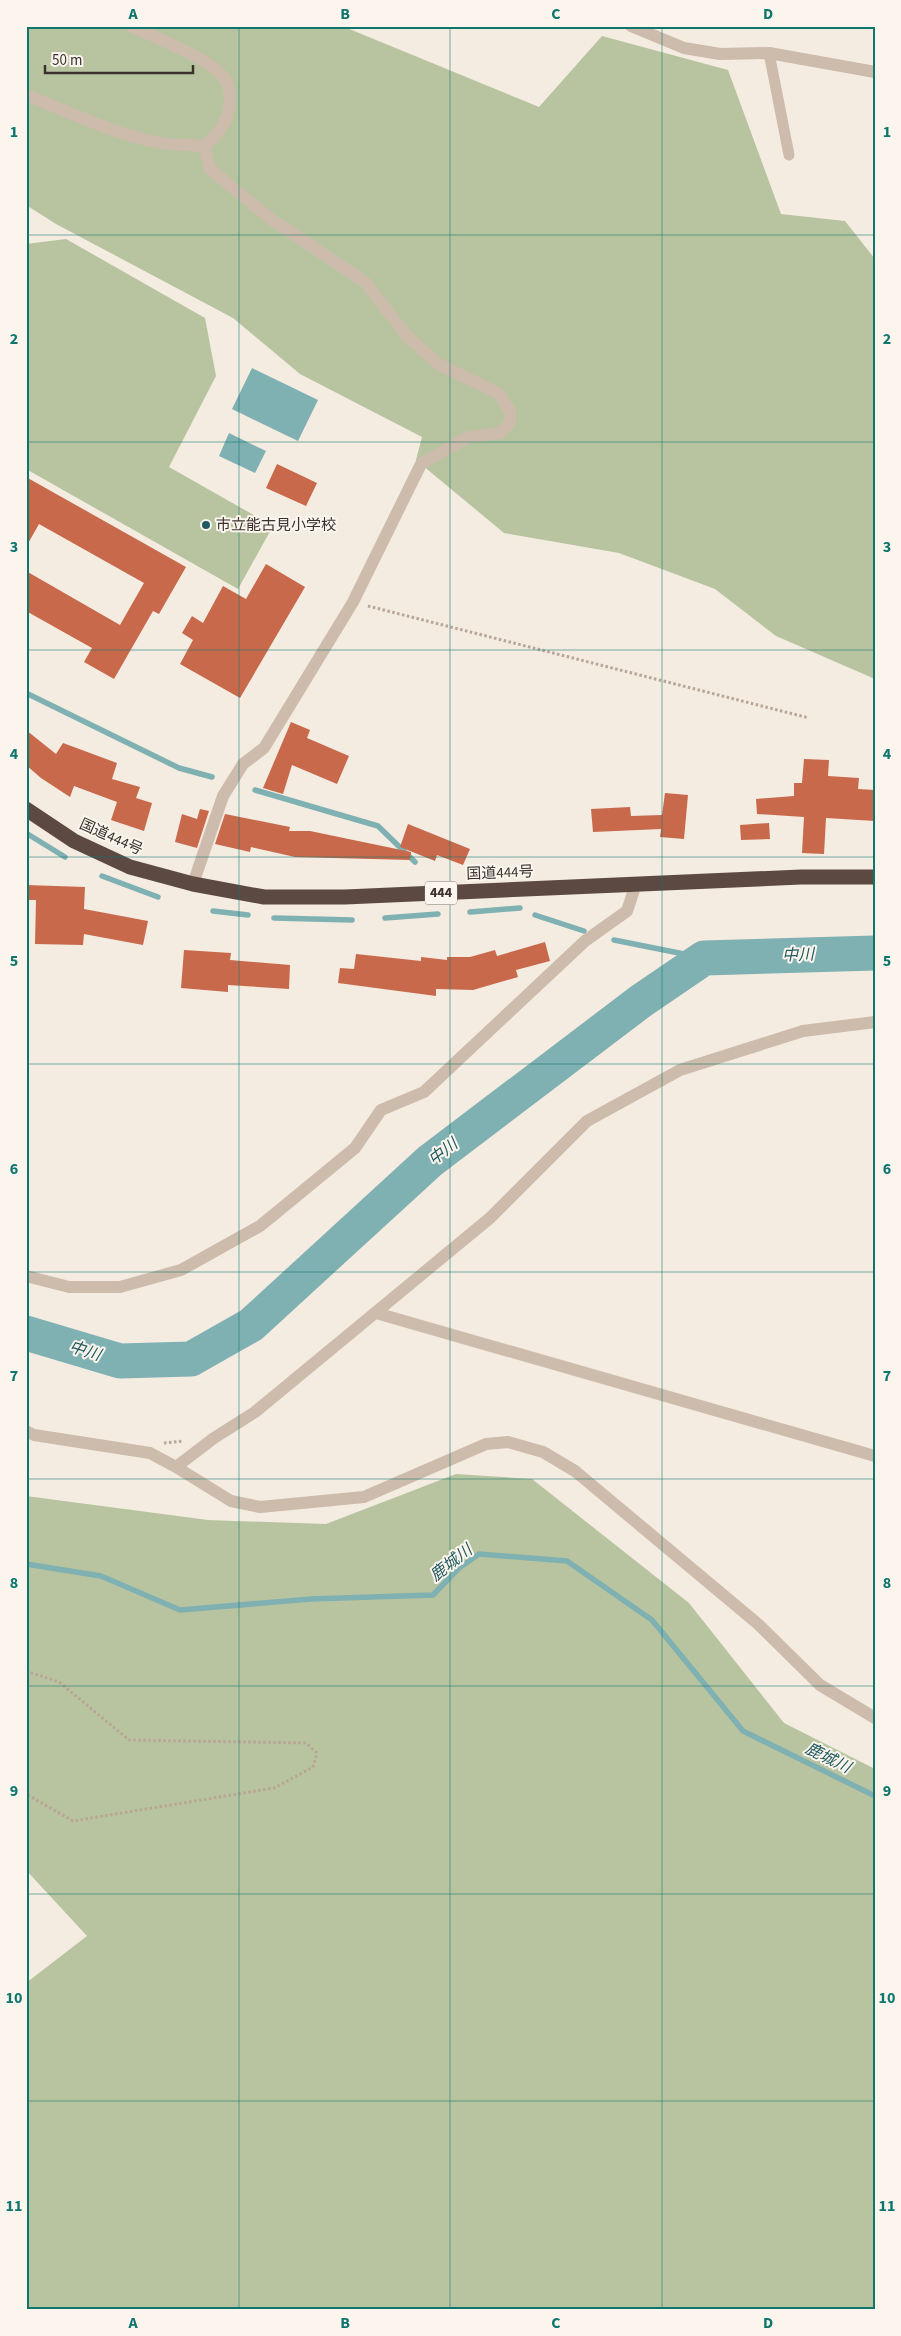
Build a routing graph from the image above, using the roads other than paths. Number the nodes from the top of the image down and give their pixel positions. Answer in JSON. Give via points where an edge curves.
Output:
{"nodes":[{"id":1,"x":132,"y":26,"type":"edge"},
{"id":2,"x":631,"y":26,"type":"edge"},
{"id":3,"x":769,"y":53,"type":"junction"},
{"id":4,"x":875,"y":72,"type":"edge"},
{"id":5,"x":26,"y":95,"type":"edge"},
{"id":6,"x":204,"y":146,"type":"junction"},
{"id":7,"x":789,"y":155,"type":"dead end"},
{"id":8,"x":26,"y":809,"type":"edge"},
{"id":9,"x":875,"y":877,"type":"edge"},
{"id":10,"x":194,"y":884,"type":"junction"},
{"id":11,"x":636,"y":884,"type":"junction"},
{"id":12,"x":875,"y":1022,"type":"edge"},
{"id":13,"x":26,"y":1276,"type":"edge"},
{"id":14,"x":376,"y":1313,"type":"junction"},
{"id":15,"x":26,"y":1431,"type":"edge"},
{"id":16,"x":875,"y":1456,"type":"edge"},
{"id":17,"x":176,"y":1467,"type":"junction"},
{"id":18,"x":875,"y":1718,"type":"edge"}],
"edges":[{"from":1,"to":6,"type":"street","via":[[214,68],[226,80],[230,106],[223,125]]},
{"from":2,"to":3,"type":"street","via":[[684,48],[720,54]]},
{"from":3,"to":4,"type":"street"},
{"from":3,"to":7,"type":"lane"},
{"from":5,"to":6,"type":"street","via":[[124,133],[163,144]]},
{"from":6,"to":10,"type":"street","via":[[210,169],[271,219],[365,282],[407,336],[438,364],[498,394],[510,411],[510,424],[500,433],[468,437],[421,464],[353,602],[264,748],[244,764],[223,796]]},
{"from":8,"to":10,"type":"highway","name":"国道444号","number":"444","via":[[74,841],[130,867]]},
{"from":9,"to":11,"type":"highway","name":"国道444号","number":"444"},
{"from":10,"to":11,"type":"highway","name":"国道444号","number":"444","via":[[264,897],[345,897]]},
{"from":11,"to":13,"type":"street","via":[[627,911],[585,942],[424,1092],[382,1110],[355,1148],[260,1226],[182,1270],[120,1287],[69,1287]]},
{"from":12,"to":14,"type":"street","via":[[803,1031],[680,1070],[587,1121],[490,1218]]},
{"from":14,"to":16,"type":"street"},
{"from":14,"to":17,"type":"street","via":[[254,1412]]},
{"from":15,"to":17,"type":"street","via":[[34,1435],[150,1453]]},
{"from":17,"to":18,"type":"street","via":[[231,1502],[260,1507],[364,1497],[486,1444],[508,1442],[543,1452],[575,1471],[758,1624],[820,1685]]}]}
